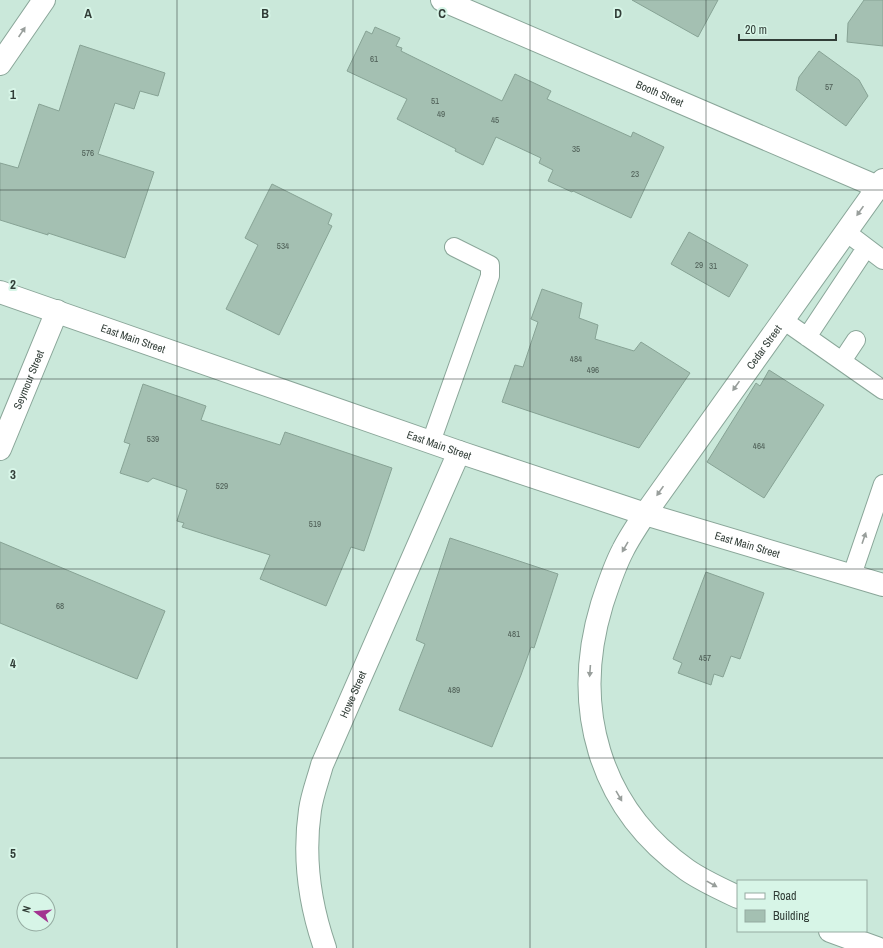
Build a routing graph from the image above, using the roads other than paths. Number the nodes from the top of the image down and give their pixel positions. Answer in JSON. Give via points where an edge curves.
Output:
{"nodes":[{"id":1,"x":44,"y":0,"type":"edge"},
{"id":2,"x":442,"y":0,"type":"edge"},
{"id":3,"x":0,"y":64,"type":"edge"},
{"id":4,"x":880,"y":183,"type":"edge"},
{"id":5,"x":846,"y":232,"type":"junction"},
{"id":6,"x":454,"y":247,"type":"dead end"},
{"id":7,"x":866,"y":248,"type":"junction"},
{"id":8,"x":883,"y":260,"type":"edge"},
{"id":9,"x":0,"y":292,"type":"edge"},
{"id":10,"x":57,"y":311,"type":"junction"},
{"id":11,"x":783,"y":320,"type":"junction"},
{"id":12,"x":807,"y":337,"type":"junction"},
{"id":13,"x":856,"y":340,"type":"dead end"},
{"id":14,"x":842,"y":361,"type":"junction"},
{"id":15,"x":883,"y":390,"type":"edge"},
{"id":16,"x":431,"y":442,"type":"junction"},
{"id":17,"x":0,"y":450,"type":"edge"},
{"id":18,"x":459,"y":452,"type":"junction"},
{"id":19,"x":883,"y":484,"type":"edge"},
{"id":20,"x":645,"y":514,"type":"junction"},
{"id":21,"x":852,"y":575,"type":"junction"},
{"id":22,"x":883,"y":585,"type":"edge"},
{"id":23,"x":737,"y":896,"type":"edge"},
{"id":24,"x":833,"y":932,"type":"edge"},
{"id":25,"x":325,"y":948,"type":"edge"},
{"id":26,"x":877,"y":948,"type":"edge"}],
"edges":[{"from":3,"to":1,"type":"main road","one_way":true},
{"from":2,"to":4,"type":"main road","name":"Booth Street"},
{"from":4,"to":5,"type":"main road","name":"Cedar Street","one_way":true},
{"from":5,"to":7,"type":"lane"},
{"from":5,"to":11,"type":"main road","name":"Cedar Street"},
{"from":6,"to":16,"type":"lane","via":[[490,265],[490,276]]},
{"from":7,"to":8,"type":"lane"},
{"from":7,"to":12,"type":"lane"},
{"from":9,"to":10,"type":"main road","name":"East Main Street"},
{"from":10,"to":16,"type":"main road","name":"East Main Street"},
{"from":10,"to":17,"type":"main road","name":"Seymour Street"},
{"from":11,"to":12,"type":"lane"},
{"from":11,"to":20,"type":"main road","name":"Cedar Street","one_way":true},
{"from":12,"to":14,"type":"lane"},
{"from":13,"to":14,"type":"lane"},
{"from":14,"to":15,"type":"lane"},
{"from":16,"to":18,"type":"main road","name":"East Main Street"},
{"from":18,"to":20,"type":"main road","name":"East Main Street"},
{"from":18,"to":25,"type":"main road","name":"Howe Street","via":[[322,765],[310,808],[307,845],[309,889]]},
{"from":21,"to":19,"type":"lane","one_way":true},
{"from":20,"to":21,"type":"main road","name":"East Main Street"},
{"from":20,"to":23,"type":"main road","name":"Cedar Street","one_way":true,"via":[[622,551],[608,584],[591,649],[590,716],[597,746],[607,776],[642,829],[663,851],[688,870]]},
{"from":21,"to":22,"type":"main road","name":"East Main Street"},
{"from":24,"to":26,"type":"main road"}]}
